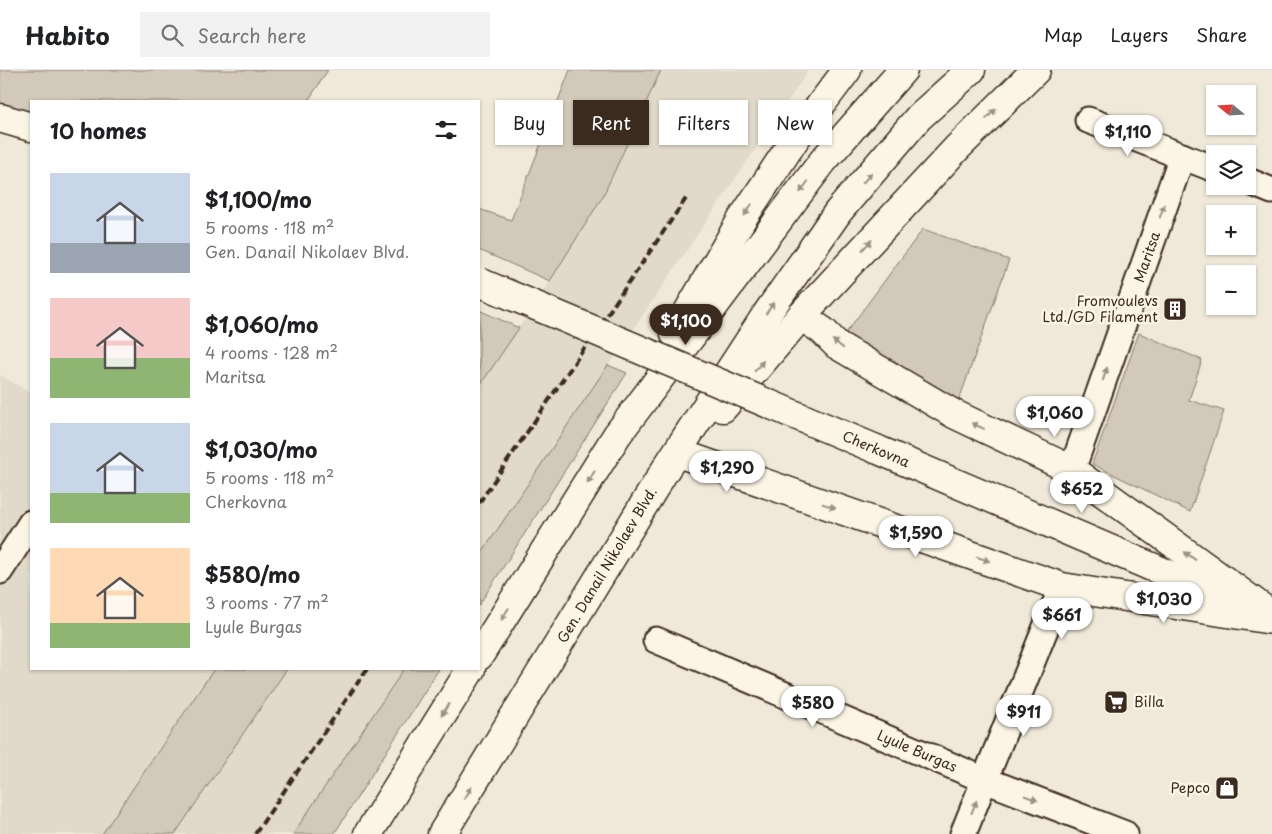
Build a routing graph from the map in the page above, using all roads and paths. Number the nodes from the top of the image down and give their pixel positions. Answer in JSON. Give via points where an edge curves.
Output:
{"nodes":[{"id":1,"x":847,"y":70,"type":"edge"},
{"id":2,"x":903,"y":70,"type":"edge"},
{"id":3,"x":971,"y":70,"type":"edge"},
{"id":4,"x":1036,"y":70,"type":"edge"},
{"id":5,"x":0,"y":118,"type":"edge"},
{"id":6,"x":1088,"y":120,"type":"dead end"},
{"id":7,"x":30,"y":127,"type":"edge"},
{"id":8,"x":1182,"y":156,"type":"junction"},
{"id":9,"x":1206,"y":165,"type":"edge"},
{"id":10,"x":1256,"y":184,"type":"edge"},
{"id":11,"x":1272,"y":191,"type":"edge"},
{"id":12,"x":480,"y":282,"type":"edge"},
{"id":13,"x":801,"y":316,"type":"junction"},
{"id":14,"x":617,"y":435,"type":"junction"},
{"id":15,"x":676,"y":461,"type":"junction"},
{"id":16,"x":1072,"y":470,"type":"junction"},
{"id":17,"x":30,"y":525,"type":"edge"},
{"id":18,"x":0,"y":571,"type":"edge"},
{"id":19,"x":1062,"y":587,"type":"junction"},
{"id":20,"x":1272,"y":618,"type":"edge"},
{"id":21,"x":656,"y":640,"type":"dead end"},
{"id":22,"x":480,"y":654,"type":"edge"},
{"id":23,"x":470,"y":670,"type":"edge"},
{"id":24,"x":985,"y":780,"type":"junction"},
{"id":25,"x":368,"y":834,"type":"edge"},
{"id":26,"x":442,"y":834,"type":"edge"},
{"id":27,"x":963,"y":834,"type":"edge"},
{"id":28,"x":1126,"y":834,"type":"edge"}],
"edges":[{"from":1,"to":14,"type":"main road","one_way":true,"via":[[794,139],[742,219]]},
{"from":2,"to":14,"type":"main road","one_way":true,"via":[[823,161]]},
{"from":15,"to":3,"type":"main road","name":"Gen. Danail Nikolaev Blvd.","one_way":true,"via":[[766,315],[838,212],[919,117]]},
{"from":13,"to":4,"type":"main road","one_way":true,"via":[[957,148]]},
{"from":5,"to":7,"type":"main road"},
{"from":6,"to":8,"type":"street"},
{"from":8,"to":9,"type":"street"},
{"from":16,"to":8,"type":"street","name":"Maritsa","one_way":true},
{"from":10,"to":11,"type":"street"},
{"from":12,"to":20,"type":"main road","name":"Cherkovna","bridge":true},
{"from":15,"to":13,"type":"main road","one_way":true},
{"from":16,"to":13,"type":"main road","one_way":true,"via":[[954,414],[837,345]]},
{"from":14,"to":22,"type":"main road","one_way":true},
{"from":15,"to":19,"type":"main road","one_way":true},
{"from":26,"to":15,"type":"main road","name":"Gen. Danail Nikolaev Blvd.","one_way":true},
{"from":20,"to":16,"type":"main road","one_way":true},
{"from":17,"to":18,"type":"street"},
{"from":19,"to":20,"type":"main road"},
{"from":19,"to":24,"type":"street"},
{"from":21,"to":24,"type":"street","name":"Lyule Burgas"},
{"from":23,"to":25,"type":"main road","one_way":true},
{"from":27,"to":24,"type":"street","one_way":true},
{"from":24,"to":28,"type":"street","name":"Lyule Burgas","one_way":true}]}
